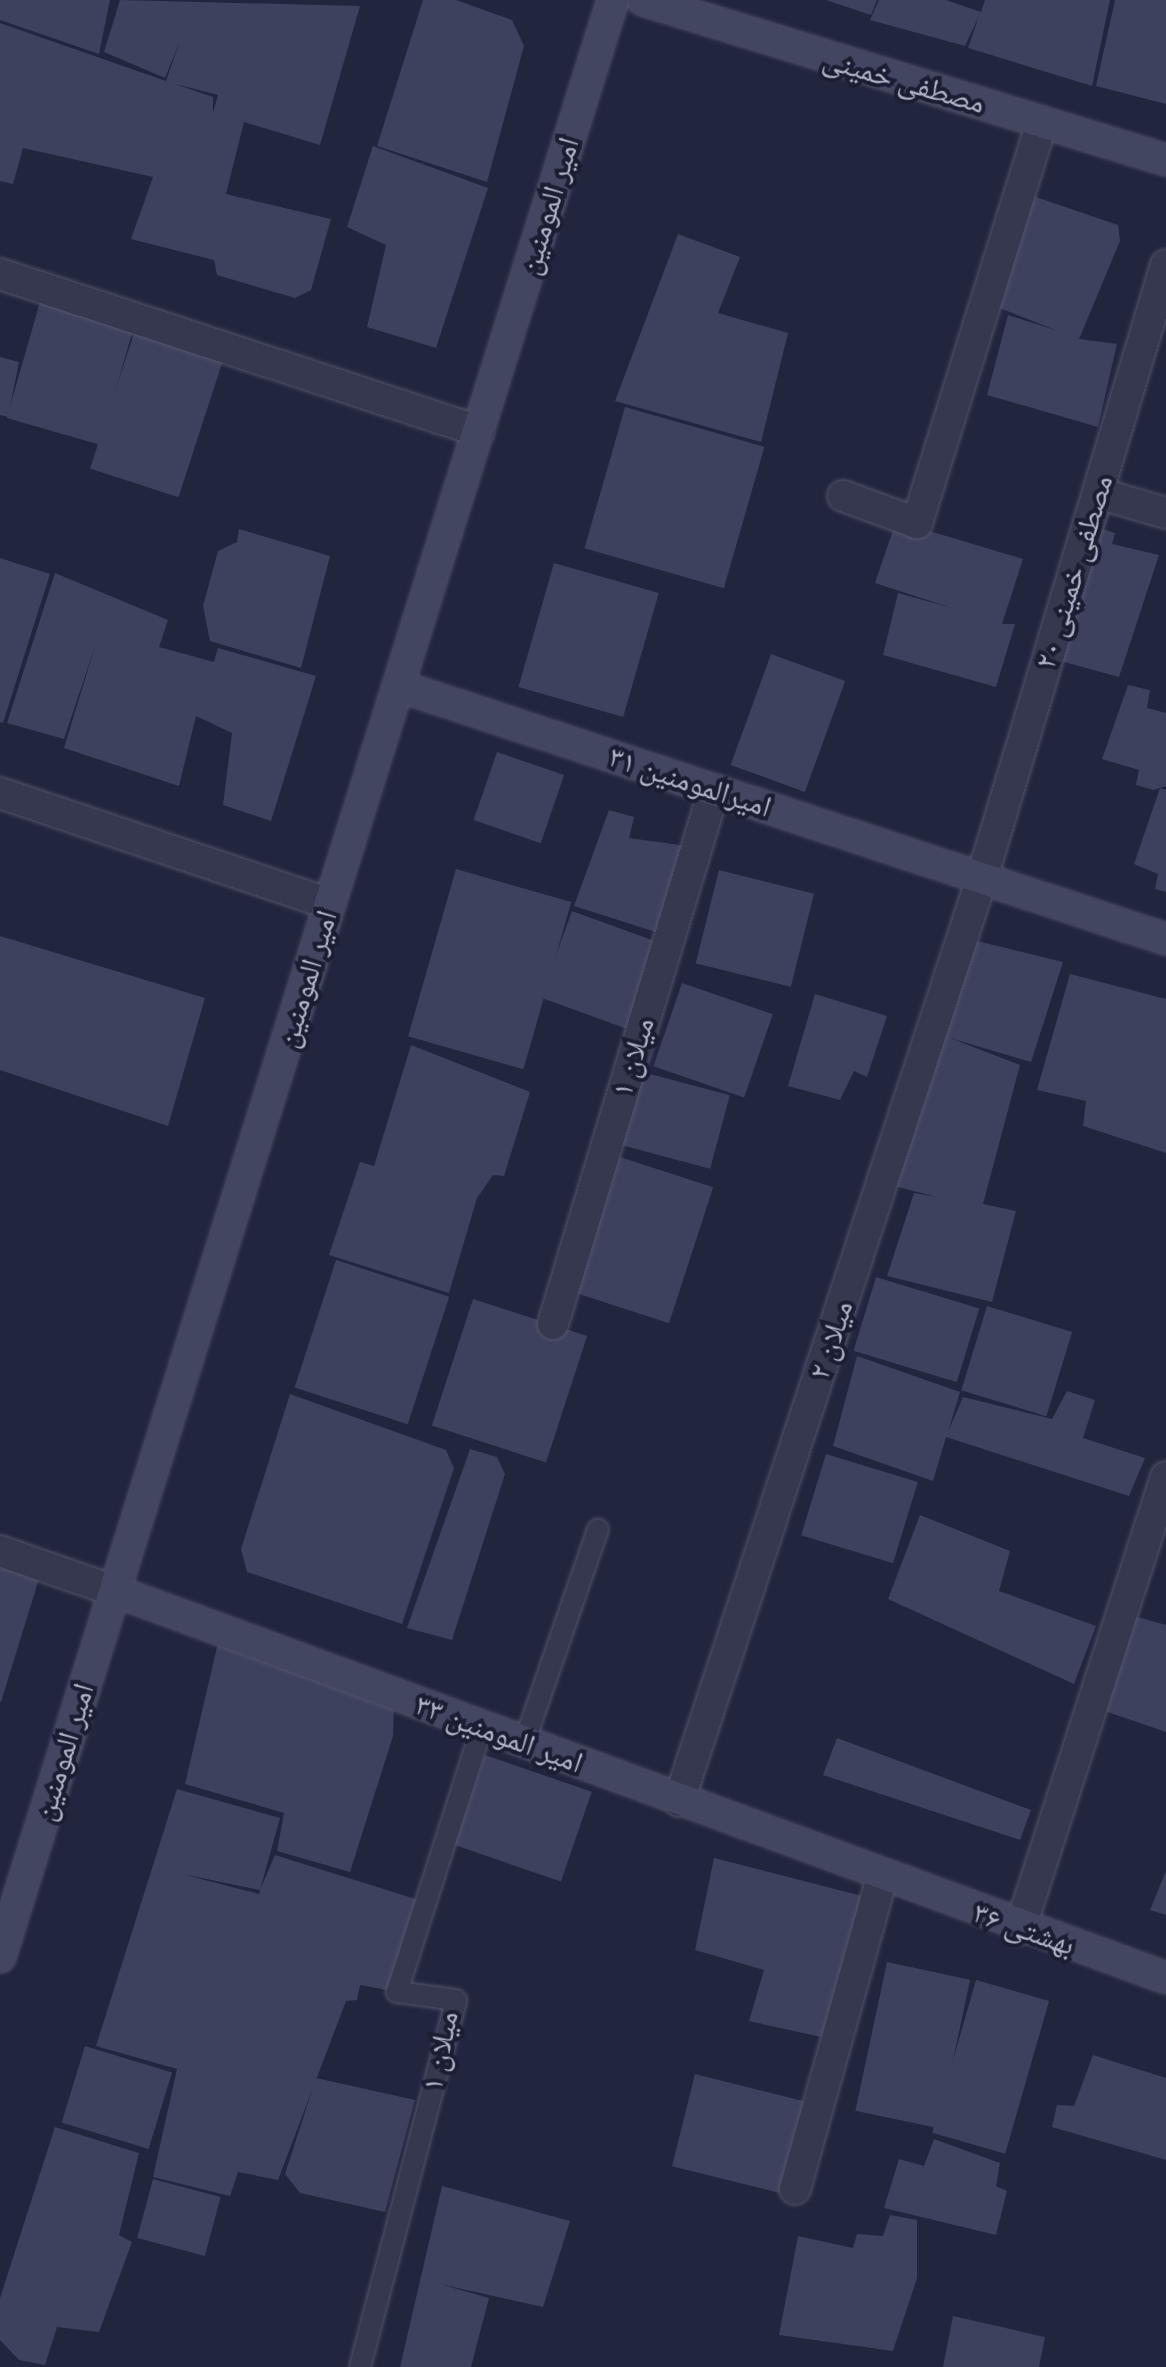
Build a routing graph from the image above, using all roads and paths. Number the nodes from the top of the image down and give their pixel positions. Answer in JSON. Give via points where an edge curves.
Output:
{"nodes":[{"id":1,"x":613,"y":0,"type":"edge"},
{"id":2,"x":643,"y":0,"type":"edge"},
{"id":3,"x":1042,"y":122,"type":"junction"},
{"id":4,"x":1166,"y":160,"type":"edge"},
{"id":5,"x":1166,"y":265,"type":"edge"},
{"id":6,"x":0,"y":274,"type":"edge"},
{"id":7,"x":478,"y":430,"type":"junction"},
{"id":8,"x":1098,"y":493,"type":"junction"},
{"id":9,"x":843,"y":496,"type":"dead end"},
{"id":10,"x":1166,"y":513,"type":"edge"},
{"id":11,"x":399,"y":686,"type":"junction"},
{"id":12,"x":714,"y":790,"type":"junction"},
{"id":13,"x":0,"y":793,"type":"edge"},
{"id":14,"x":982,"y":878,"type":"junction"},
{"id":15,"x":330,"y":904,"type":"junction"},
{"id":16,"x":1166,"y":939,"type":"edge"},
{"id":17,"x":552,"y":1324,"type":"dead end"},
{"id":18,"x":1166,"y":1477,"type":"edge"},
{"id":19,"x":598,"y":1530,"type":"dead end"},
{"id":20,"x":0,"y":1551,"type":"edge"},
{"id":21,"x":115,"y":1592,"type":"junction"},
{"id":22,"x":482,"y":1727,"type":"junction"},
{"id":23,"x":524,"y":1743,"type":"junction"},
{"id":24,"x":679,"y":1801,"type":"junction"},
{"id":25,"x":882,"y":1878,"type":"junction"},
{"id":26,"x":1020,"y":1929,"type":"junction"},
{"id":27,"x":0,"y":1957,"type":"edge"},
{"id":28,"x":1166,"y":1978,"type":"edge"},
{"id":29,"x":795,"y":2189,"type":"dead end"},
{"id":30,"x":360,"y":2367,"type":"edge"}],
"edges":[{"from":1,"to":7,"type":"main road","name":"امیر المومنین"},
{"from":2,"to":3,"type":"main road","name":"مصطفی خمینی"},
{"from":3,"to":4,"type":"main road","name":"مصطفی خمینی"},
{"from":3,"to":9,"type":"street","via":[[917,523]]},
{"from":5,"to":8,"type":"street","name":"مصطفی خمینی ۲۰"},
{"from":6,"to":7,"type":"street"},
{"from":7,"to":11,"type":"main road","name":"امیر المومنین"},
{"from":8,"to":10,"type":"street"},
{"from":8,"to":14,"type":"street","name":"مصطفی خمینی ۲۰"},
{"from":11,"to":12,"type":"main road","name":"امیرالمومنین ۳۱"},
{"from":11,"to":15,"type":"main road","name":"امیر المومنین"},
{"from":12,"to":14,"type":"main road","name":"امیرالمومنین ۳۱"},
{"from":12,"to":17,"type":"street","name":"میلان ۱"},
{"from":13,"to":15,"type":"street"},
{"from":14,"to":16,"type":"main road","name":"امیرالمومنین ۳۱"},
{"from":14,"to":24,"type":"street","name":"میلان ۲"},
{"from":15,"to":21,"type":"main road","name":"امیر المومنین"},
{"from":18,"to":26,"type":"street"},
{"from":19,"to":23,"type":"lane"},
{"from":20,"to":21,"type":"street"},
{"from":21,"to":22,"type":"main road","name":"امیر المومنین ۳۳"},
{"from":21,"to":27,"type":"main road","name":"امیر المومنین"},
{"from":22,"to":23,"type":"main road","name":"امیر المومنین ۳۳"},
{"from":22,"to":30,"type":"lane","name":"میلان ۱","via":[[396,1992],[456,2000]]},
{"from":23,"to":24,"type":"main road","name":"امیر المومنین ۳۳"},
{"from":24,"to":25,"type":"main road","name":"امیر المومنین ۳۳"},
{"from":25,"to":26,"type":"main road","name":"بهشتی ۳۶"},
{"from":25,"to":29,"type":"street"},
{"from":26,"to":28,"type":"main road","name":"بهشتی ۳۶"}]}
